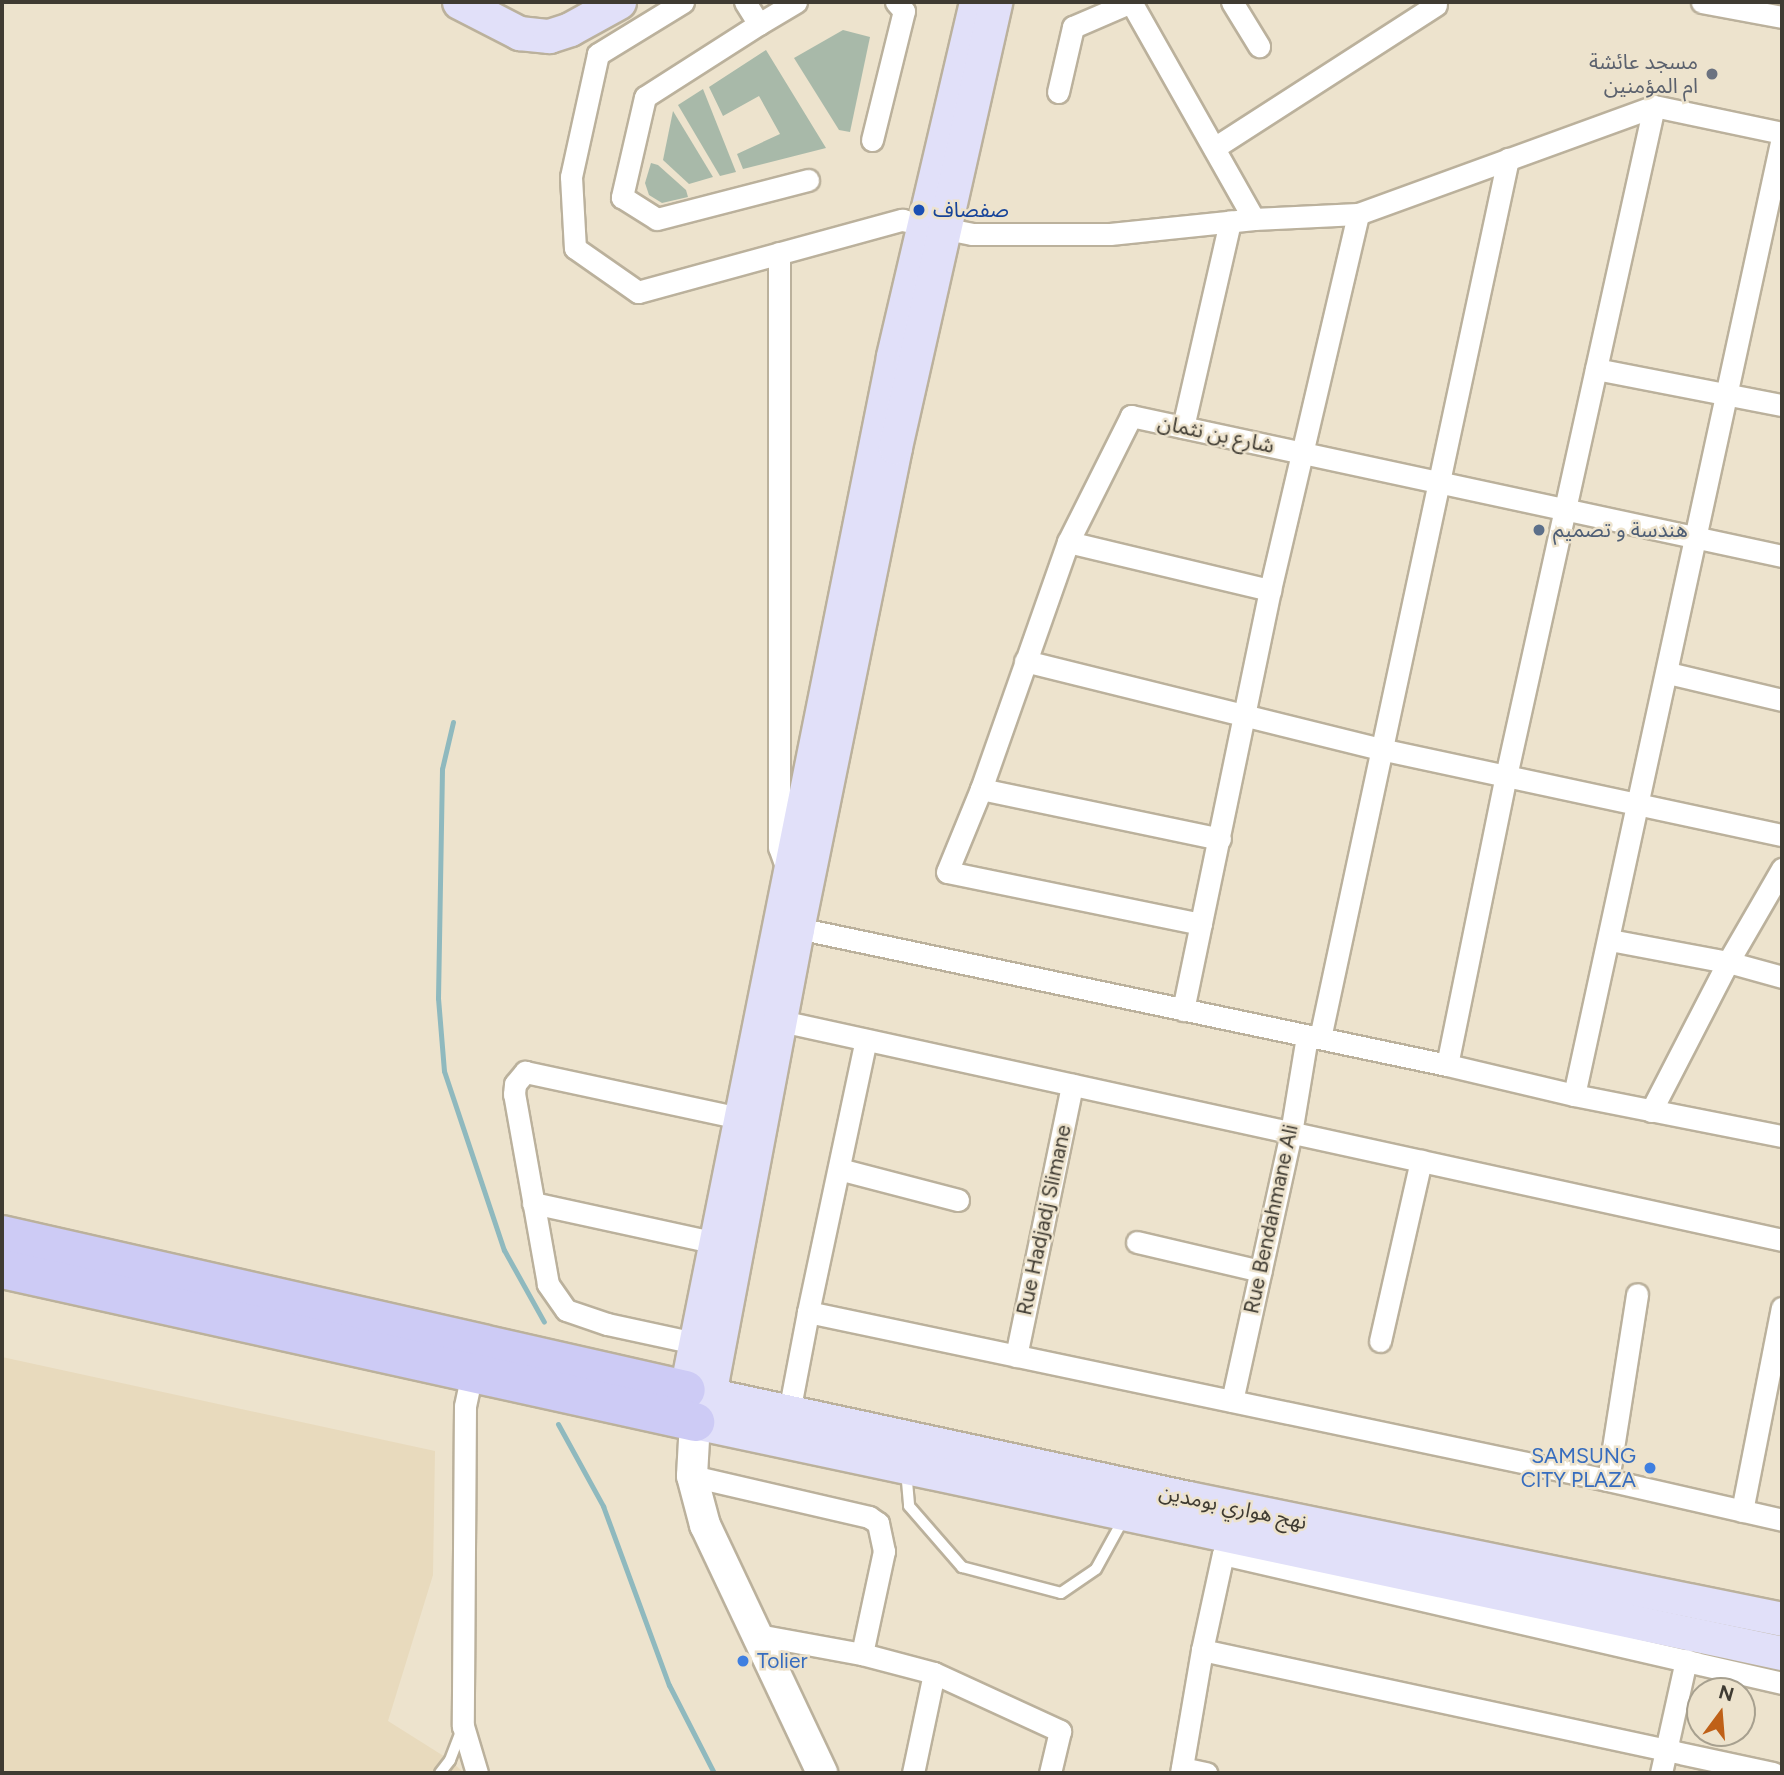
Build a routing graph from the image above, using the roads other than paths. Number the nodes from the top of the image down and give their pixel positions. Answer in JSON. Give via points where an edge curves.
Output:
{"nodes":[{"id":1,"x":459,"y":2,"type":"edge"},
{"id":2,"x":619,"y":2,"type":"edge"},
{"id":3,"x":683,"y":2,"type":"edge"},
{"id":4,"x":745,"y":2,"type":"edge"},
{"id":5,"x":796,"y":2,"type":"edge"},
{"id":6,"x":896,"y":2,"type":"edge"},
{"id":7,"x":976,"y":2,"type":"edge"},
{"id":8,"x":995,"y":2,"type":"edge"},
{"id":9,"x":1131,"y":2,"type":"edge"},
{"id":10,"x":1232,"y":2,"type":"edge"},
{"id":11,"x":1702,"y":2,"type":"edge"},
{"id":12,"x":1436,"y":3,"type":"edge"},
{"id":13,"x":1782,"y":17,"type":"edge"},
{"id":14,"x":759,"y":24,"type":"junction"},
{"id":15,"x":1259,"y":46,"type":"dead end"},
{"id":16,"x":1058,"y":92,"type":"dead end"},
{"id":17,"x":1654,"y":106,"type":"junction"},
{"id":18,"x":1782,"y":135,"type":"edge"},
{"id":19,"x":872,"y":140,"type":"dead end"},
{"id":20,"x":1214,"y":148,"type":"junction"},
{"id":21,"x":1508,"y":159,"type":"junction"},
{"id":22,"x":808,"y":180,"type":"dead end"},
{"id":23,"x":1358,"y":214,"type":"junction"},
{"id":24,"x":1254,"y":219,"type":"junction"},
{"id":25,"x":1230,"y":221,"type":"junction"},
{"id":26,"x":934,"y":226,"type":"junction"},
{"id":27,"x":779,"y":253,"type":"junction"},
{"id":28,"x":1596,"y":369,"type":"junction"},
{"id":29,"x":1728,"y":393,"type":"junction"},
{"id":30,"x":1782,"y":405,"type":"edge"},
{"id":31,"x":1183,"y":427,"type":"junction"},
{"id":32,"x":1303,"y":452,"type":"junction"},
{"id":33,"x":1438,"y":481,"type":"junction"},
{"id":34,"x":1566,"y":509,"type":"junction"},
{"id":35,"x":1697,"y":537,"type":"junction"},
{"id":36,"x":1068,"y":542,"type":"junction"},
{"id":37,"x":1782,"y":556,"type":"edge"},
{"id":38,"x":1270,"y":590,"type":"junction"},
{"id":39,"x":1025,"y":661,"type":"junction"},
{"id":40,"x":1668,"y":673,"type":"junction"},
{"id":41,"x":1782,"y":700,"type":"edge"},
{"id":42,"x":1244,"y":718,"type":"junction"},
{"id":43,"x":1380,"y":749,"type":"junction"},
{"id":44,"x":1506,"y":776,"type":"junction"},
{"id":45,"x":981,"y":789,"type":"junction"},
{"id":46,"x":1638,"y":806,"type":"junction"},
{"id":47,"x":1782,"y":835,"type":"edge"},
{"id":48,"x":1220,"y":839,"type":"junction"},
{"id":49,"x":1782,"y":869,"type":"edge"},
{"id":50,"x":790,"y":878,"type":"junction"},
{"id":51,"x":1201,"y":924,"type":"junction"},
{"id":52,"x":789,"y":926,"type":"junction"},
{"id":53,"x":1610,"y":940,"type":"junction"},
{"id":54,"x":1728,"y":962,"type":"junction"},
{"id":55,"x":1782,"y":976,"type":"edge"},
{"id":56,"x":1183,"y":1010,"type":"junction"},
{"id":57,"x":780,"y":1021,"type":"junction"},
{"id":58,"x":1313,"y":1037,"type":"junction"},
{"id":59,"x":866,"y":1040,"type":"junction"},
{"id":60,"x":1447,"y":1065,"type":"junction"},
{"id":61,"x":1072,"y":1085,"type":"junction"},
{"id":62,"x":1574,"y":1095,"type":"junction"},
{"id":63,"x":1651,"y":1111,"type":"junction"},
{"id":64,"x":740,"y":1118,"type":"junction"},
{"id":65,"x":1291,"y":1133,"type":"junction"},
{"id":66,"x":1782,"y":1136,"type":"edge"},
{"id":67,"x":1421,"y":1161,"type":"junction"},
{"id":68,"x":839,"y":1169,"type":"junction"},
{"id":69,"x":958,"y":1200,"type":"dead end"},
{"id":70,"x":533,"y":1203,"type":"junction"},
{"id":71,"x":2,"y":1235,"type":"edge"},
{"id":72,"x":1782,"y":1240,"type":"edge"},
{"id":73,"x":1137,"y":1242,"type":"dead end"},
{"id":74,"x":716,"y":1243,"type":"junction"},
{"id":75,"x":2,"y":1269,"type":"edge"},
{"id":76,"x":1261,"y":1271,"type":"junction"},
{"id":77,"x":1637,"y":1294,"type":"dead end"},
{"id":78,"x":1782,"y":1308,"type":"edge"},
{"id":79,"x":808,"y":1312,"type":"junction"},
{"id":80,"x":367,"y":1333,"type":"junction"},
{"id":81,"x":1380,"y":1341,"type":"dead end"},
{"id":82,"x":695,"y":1343,"type":"junction"},
{"id":83,"x":1016,"y":1356,"type":"junction"},
{"id":84,"x":478,"y":1357,"type":"junction"},
{"id":85,"x":1232,"y":1401,"type":"junction"},
{"id":86,"x":697,"y":1402,"type":"junction"},
{"id":87,"x":789,"y":1412,"type":"junction"},
{"id":88,"x":909,"y":1452,"type":"junction"},
{"id":89,"x":692,"y":1476,"type":"junction"},
{"id":90,"x":1608,"y":1480,"type":"junction"},
{"id":91,"x":1129,"y":1500,"type":"junction"},
{"id":92,"x":1742,"y":1511,"type":"junction"},
{"id":93,"x":1187,"y":1513,"type":"junction"},
{"id":94,"x":1782,"y":1520,"type":"edge"},
{"id":95,"x":1223,"y":1554,"type":"junction"},
{"id":96,"x":1782,"y":1619,"type":"edge"},
{"id":97,"x":758,"y":1635,"type":"junction"},
{"id":98,"x":1202,"y":1650,"type":"junction"},
{"id":99,"x":1782,"y":1653,"type":"edge"},
{"id":100,"x":862,"y":1654,"type":"junction"},
{"id":101,"x":1686,"y":1660,"type":"junction"},
{"id":102,"x":934,"y":1672,"type":"junction"},
{"id":103,"x":1782,"y":1683,"type":"edge"},
{"id":104,"x":463,"y":1726,"type":"junction"},
{"id":105,"x":1666,"y":1751,"type":"junction"},
{"id":106,"x":1182,"y":1771,"type":"edge"},
{"id":107,"x":440,"y":1773,"type":"edge"},
{"id":108,"x":477,"y":1773,"type":"edge"},
{"id":109,"x":822,"y":1773,"type":"edge"},
{"id":110,"x":912,"y":1773,"type":"edge"},
{"id":111,"x":1050,"y":1773,"type":"edge"},
{"id":112,"x":1206,"y":1773,"type":"edge"},
{"id":113,"x":1661,"y":1773,"type":"edge"},
{"id":114,"x":1773,"y":1773,"type":"edge"}],
"edges":[{"from":1,"to":2,"type":"main road","via":[[519,33],[549,36]]},
{"from":3,"to":27,"type":"street","via":[[598,54],[571,177],[575,248],[638,292]]},
{"from":4,"to":14,"type":"street"},
{"from":5,"to":14,"type":"street"},
{"from":6,"to":19,"type":"street","via":[[904,11]]},
{"from":7,"to":26,"type":"main road"},
{"from":8,"to":26,"type":"main road"},
{"from":9,"to":16,"type":"street","via":[[1073,27]]},
{"from":9,"to":20,"type":"street"},
{"from":10,"to":15,"type":"street"},
{"from":11,"to":13,"type":"street"},
{"from":12,"to":20,"type":"street"},
{"from":14,"to":22,"type":"street","via":[[645,97],[622,197],[657,219]]},
{"from":17,"to":18,"type":"street"},
{"from":17,"to":21,"type":"street"},
{"from":17,"to":28,"type":"street"},
{"from":18,"to":29,"type":"street"},
{"from":20,"to":24,"type":"street"},
{"from":21,"to":23,"type":"street"},
{"from":21,"to":33,"type":"street","name":"Rue Bendahmane Ali"},
{"from":23,"to":24,"type":"street"},
{"from":23,"to":32,"type":"street"},
{"from":24,"to":25,"type":"street"},
{"from":25,"to":26,"type":"street","via":[[1110,234],[972,234]]},
{"from":25,"to":31,"type":"street"},
{"from":26,"to":27,"type":"street","via":[[902,220]]},
{"from":26,"to":50,"type":"main road","via":[[858,530]]},
{"from":26,"to":52,"type":"main road","via":[[892,460]]},
{"from":27,"to":50,"type":"street","via":[[779,847]]},
{"from":28,"to":29,"type":"street"},
{"from":28,"to":34,"type":"street"},
{"from":29,"to":30,"type":"street"},
{"from":29,"to":35,"type":"street"},
{"from":31,"to":32,"type":"street","name":"شارع بن نثمان"},
{"from":31,"to":36,"type":"street","name":"شارع بن نثمان","via":[[1131,416]]},
{"from":32,"to":33,"type":"street","name":"شارع بن نثمان"},
{"from":32,"to":38,"type":"street"},
{"from":33,"to":34,"type":"street","name":"شارع بن نثمان"},
{"from":33,"to":43,"type":"street","name":"Rue Bendahmane Ali"},
{"from":34,"to":35,"type":"street","name":"شارع بن نثمان"},
{"from":34,"to":44,"type":"street"},
{"from":35,"to":37,"type":"street","name":"شارع بن نثمان"},
{"from":35,"to":40,"type":"street"},
{"from":36,"to":38,"type":"street"},
{"from":36,"to":39,"type":"street","name":"شارع بن نثمان"},
{"from":38,"to":42,"type":"street"},
{"from":39,"to":42,"type":"street"},
{"from":39,"to":45,"type":"street","name":"شارع بن نثمان"},
{"from":40,"to":41,"type":"street"},
{"from":40,"to":46,"type":"street"},
{"from":42,"to":43,"type":"street"},
{"from":42,"to":48,"type":"street"},
{"from":43,"to":44,"type":"street"},
{"from":43,"to":58,"type":"street","name":"Rue Bendahmane Ali"},
{"from":44,"to":46,"type":"street"},
{"from":44,"to":60,"type":"street"},
{"from":45,"to":48,"type":"street"},
{"from":45,"to":51,"type":"street","name":"شارع بن نثمان","via":[[947,872]]},
{"from":46,"to":47,"type":"street"},
{"from":46,"to":53,"type":"street"},
{"from":48,"to":51,"type":"street"},
{"from":49,"to":54,"type":"street"},
{"from":50,"to":52,"type":"main road"},
{"from":51,"to":56,"type":"street"},
{"from":52,"to":56,"type":"street"},
{"from":52,"to":57,"type":"main road"},
{"from":52,"to":64,"type":"main road"},
{"from":53,"to":54,"type":"street"},
{"from":53,"to":62,"type":"street"},
{"from":54,"to":55,"type":"street"},
{"from":54,"to":63,"type":"street"},
{"from":56,"to":58,"type":"street"},
{"from":57,"to":59,"type":"street"},
{"from":57,"to":86,"type":"main road"},
{"from":58,"to":60,"type":"street"},
{"from":58,"to":65,"type":"street","name":"Rue Bendahmane Ali"},
{"from":59,"to":61,"type":"street"},
{"from":59,"to":68,"type":"street"},
{"from":60,"to":62,"type":"street"},
{"from":61,"to":65,"type":"street"},
{"from":61,"to":83,"type":"street","name":"Rue Hadjadj Slimane"},
{"from":62,"to":63,"type":"street"},
{"from":63,"to":66,"type":"street"},
{"from":64,"to":70,"type":"street","via":[[525,1072],[514,1094]]},
{"from":64,"to":74,"type":"main road"},
{"from":65,"to":67,"type":"street"},
{"from":65,"to":76,"type":"street","name":"Rue Bendahmane Ali"},
{"from":67,"to":72,"type":"street"},
{"from":67,"to":81,"type":"street"},
{"from":68,"to":69,"type":"street"},
{"from":68,"to":79,"type":"street"},
{"from":70,"to":74,"type":"street"},
{"from":70,"to":82,"type":"street","via":[[548,1284],[566,1310]]},
{"from":71,"to":80,"type":"highway"},
{"from":73,"to":76,"type":"street"},
{"from":74,"to":82,"type":"main road"},
{"from":75,"to":80,"type":"highway"},
{"from":76,"to":85,"type":"street","name":"Rue Bendahmane Ali"},
{"from":77,"to":90,"type":"street"},
{"from":78,"to":92,"type":"street"},
{"from":79,"to":83,"type":"street"},
{"from":79,"to":87,"type":"street"},
{"from":80,"to":84,"type":"highway"},
{"from":82,"to":86,"type":"main road"},
{"from":83,"to":85,"type":"street"},
{"from":84,"to":86,"type":"highway"},
{"from":84,"to":104,"type":"street","via":[[465,1406]]},
{"from":85,"to":90,"type":"street"},
{"from":86,"to":87,"type":"main road","name":"نهج هواري بومدين"},
{"from":86,"to":88,"type":"main road","name":"نهج هواري بومدين"},
{"from":86,"to":89,"type":"street"},
{"from":87,"to":88,"type":"main road","name":"نهج هواري بومدين"},
{"from":88,"to":91,"type":"main road","name":"نهج هواري بومدين"},
{"from":88,"to":91,"type":"lane","via":[[909,1506],[962,1567],[1061,1593],[1096,1569]]},
{"from":89,"to":97,"type":"street","via":[[705,1525]]},
{"from":89,"to":100,"type":"street","via":[[869,1517],[878,1524],[884,1551]]},
{"from":90,"to":92,"type":"street"},
{"from":91,"to":93,"type":"main road","name":"نهج هواري بومدين"},
{"from":92,"to":94,"type":"street"},
{"from":93,"to":95,"type":"street"},
{"from":93,"to":96,"type":"main road","name":"نهج هواري بومدين"},
{"from":93,"to":99,"type":"main road","name":"نهج هواري بومدين"},
{"from":95,"to":98,"type":"street"},
{"from":95,"to":101,"type":"street"},
{"from":97,"to":100,"type":"street"},
{"from":97,"to":109,"type":"street"},
{"from":98,"to":105,"type":"street"},
{"from":98,"to":106,"type":"street"},
{"from":100,"to":102,"type":"street"},
{"from":101,"to":103,"type":"street"},
{"from":101,"to":105,"type":"street"},
{"from":102,"to":110,"type":"street"},
{"from":102,"to":111,"type":"street","via":[[1060,1731]]},
{"from":104,"to":107,"type":"lane"},
{"from":104,"to":108,"type":"street"},
{"from":105,"to":113,"type":"street"},
{"from":105,"to":114,"type":"street"},
{"from":106,"to":112,"type":"street"}]}
